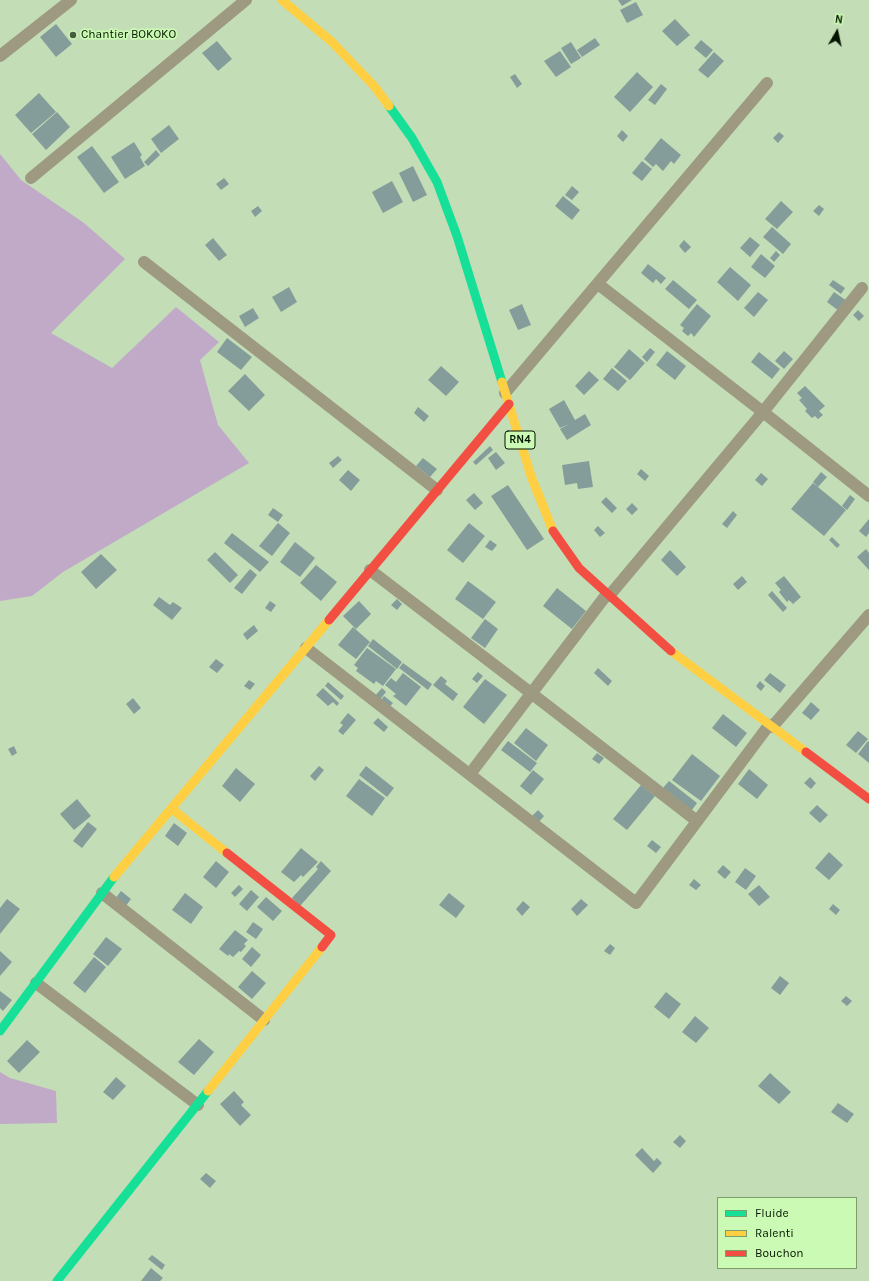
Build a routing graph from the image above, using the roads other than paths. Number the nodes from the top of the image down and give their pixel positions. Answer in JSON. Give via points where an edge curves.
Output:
{"nodes":[{"id":1,"x":71,"y":0,"type":"edge"},
{"id":2,"x":246,"y":0,"type":"edge"},
{"id":3,"x":282,"y":0,"type":"edge"},
{"id":4,"x":0,"y":56,"type":"edge"},
{"id":5,"x":767,"y":83,"type":"dead end"},
{"id":6,"x":31,"y":178,"type":"dead end"},
{"id":7,"x":144,"y":262,"type":"dead end"},
{"id":8,"x":598,"y":284,"type":"junction"},
{"id":9,"x":862,"y":288,"type":"dead end"},
{"id":10,"x":507,"y":399,"type":"junction"},
{"id":11,"x":763,"y":412,"type":"junction"},
{"id":12,"x":437,"y":490,"type":"junction"},
{"id":13,"x":869,"y":496,"type":"edge"},
{"id":14,"x":370,"y":570,"type":"junction"},
{"id":15,"x":608,"y":594,"type":"junction"},
{"id":16,"x":869,"y":615,"type":"edge"},
{"id":17,"x":306,"y":648,"type":"junction"},
{"id":18,"x":531,"y":693,"type":"junction"},
{"id":19,"x":770,"y":726,"type":"junction"},
{"id":20,"x":470,"y":774,"type":"junction"},
{"id":21,"x":869,"y":799,"type":"edge"},
{"id":22,"x":172,"y":808,"type":"junction"},
{"id":23,"x":697,"y":821,"type":"junction"},
{"id":24,"x":102,"y":893,"type":"junction"},
{"id":25,"x":36,"y":983,"type":"junction"},
{"id":26,"x":264,"y":1020,"type":"junction"},
{"id":27,"x":0,"y":1031,"type":"edge"},
{"id":28,"x":198,"y":1105,"type":"junction"},
{"id":29,"x":57,"y":1281,"type":"edge"}],
"edges":[{"from":1,"to":4,"type":"street"},
{"from":2,"to":6,"type":"street"},
{"from":3,"to":10,"type":"main road","number":"RN4","via":[[337,47],[374,86],[412,138],[437,182],[458,236]]},
{"from":5,"to":8,"type":"street"},
{"from":7,"to":12,"type":"street"},
{"from":8,"to":10,"type":"street"},
{"from":8,"to":11,"type":"street"},
{"from":9,"to":11,"type":"street"},
{"from":10,"to":12,"type":"main road"},
{"from":10,"to":15,"type":"main road","number":"RN4","via":[[552,529],[579,568]]},
{"from":11,"to":13,"type":"street"},
{"from":11,"to":15,"type":"street"},
{"from":12,"to":14,"type":"main road"},
{"from":14,"to":17,"type":"main road"},
{"from":14,"to":18,"type":"street"},
{"from":15,"to":18,"type":"street"},
{"from":15,"to":19,"type":"main road","number":"RN4","via":[[663,645]]},
{"from":16,"to":19,"type":"street"},
{"from":17,"to":20,"type":"street"},
{"from":17,"to":22,"type":"main road"},
{"from":18,"to":20,"type":"street"},
{"from":18,"to":23,"type":"street"},
{"from":19,"to":21,"type":"main road","number":"RN4"},
{"from":19,"to":23,"type":"street"},
{"from":20,"to":23,"type":"street","via":[[636,903]]},
{"from":22,"to":24,"type":"main road"},
{"from":22,"to":26,"type":"main road","via":[[331,935]]},
{"from":24,"to":25,"type":"main road"},
{"from":24,"to":26,"type":"street"},
{"from":25,"to":27,"type":"main road"},
{"from":25,"to":28,"type":"street"},
{"from":26,"to":28,"type":"main road"},
{"from":28,"to":29,"type":"main road"}]}
